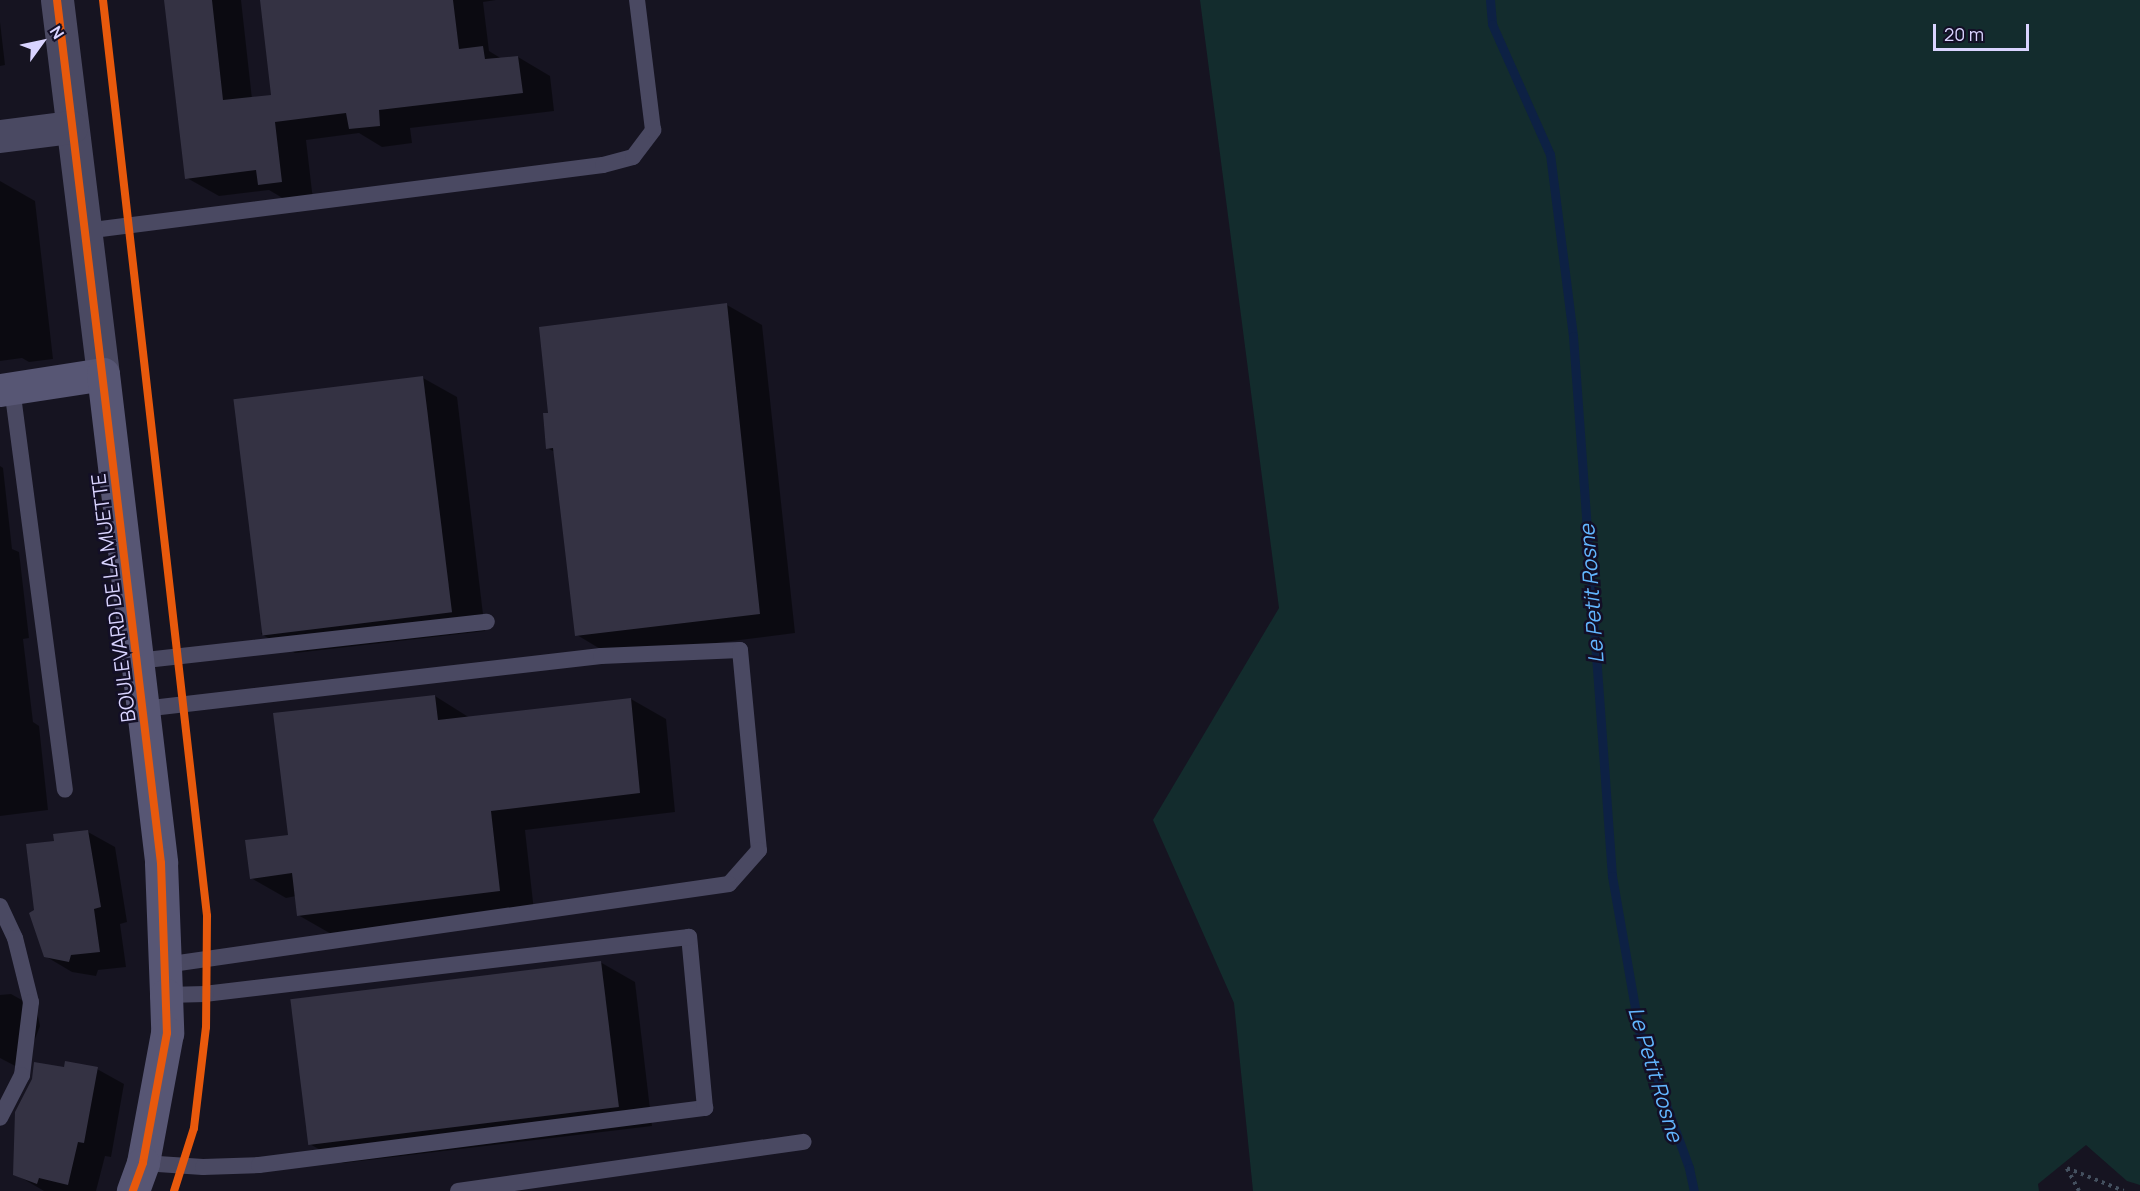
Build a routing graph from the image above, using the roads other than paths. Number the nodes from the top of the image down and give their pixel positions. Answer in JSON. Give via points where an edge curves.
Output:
{"nodes":[{"id":1,"x":57,"y":0,"type":"edge"},
{"id":2,"x":637,"y":0,"type":"edge"},
{"id":3,"x":71,"y":127,"type":"junction"},
{"id":4,"x":0,"y":136,"type":"edge"},
{"id":5,"x":85,"y":231,"type":"junction"},
{"id":6,"x":103,"y":374,"type":"junction"},
{"id":7,"x":6,"y":389,"type":"edge"},
{"id":8,"x":487,"y":622,"type":"dead end"},
{"id":9,"x":137,"y":661,"type":"junction"},
{"id":10,"x":143,"y":709,"type":"junction"},
{"id":11,"x":65,"y":790,"type":"dead end"},
{"id":12,"x":0,"y":906,"type":"edge"},
{"id":13,"x":165,"y":980,"type":"junction"},
{"id":14,"x":0,"y":1118,"type":"edge"},
{"id":15,"x":804,"y":1143,"type":"dead end"},
{"id":16,"x":138,"y":1177,"type":"edge"},
{"id":17,"x":458,"y":1191,"type":"edge"}],
"edges":[{"from":1,"to":3,"type":"street","name":"BOULEVARD DE LA MUETTE"},
{"from":2,"to":5,"type":"lane","via":[[653,130],[633,157],[603,165]]},
{"from":3,"to":4,"type":"street"},
{"from":3,"to":5,"type":"street","name":"BOULEVARD DE LA MUETTE"},
{"from":5,"to":6,"type":"street","name":"BOULEVARD DE LA MUETTE"},
{"from":6,"to":7,"type":"street"},
{"from":6,"to":9,"type":"street","name":"BOULEVARD DE LA MUETTE"},
{"from":7,"to":11,"type":"lane"},
{"from":8,"to":9,"type":"lane"},
{"from":9,"to":10,"type":"street","name":"BOULEVARD DE LA MUETTE"},
{"from":10,"to":13,"type":"street","name":"BOULEVARD DE LA MUETTE","via":[[161,863]]},
{"from":10,"to":13,"type":"lane","via":[[601,656],[740,650],[759,850],[729,884]]},
{"from":12,"to":14,"type":"lane","via":[[15,938],[31,1002],[22,1075]]},
{"from":13,"to":16,"type":"street","name":"BOULEVARD DE LA MUETTE","via":[[167,1033]]},
{"from":13,"to":16,"type":"lane","via":[[206,994],[689,937],[705,1108]]},
{"from":15,"to":17,"type":"lane"}]}
